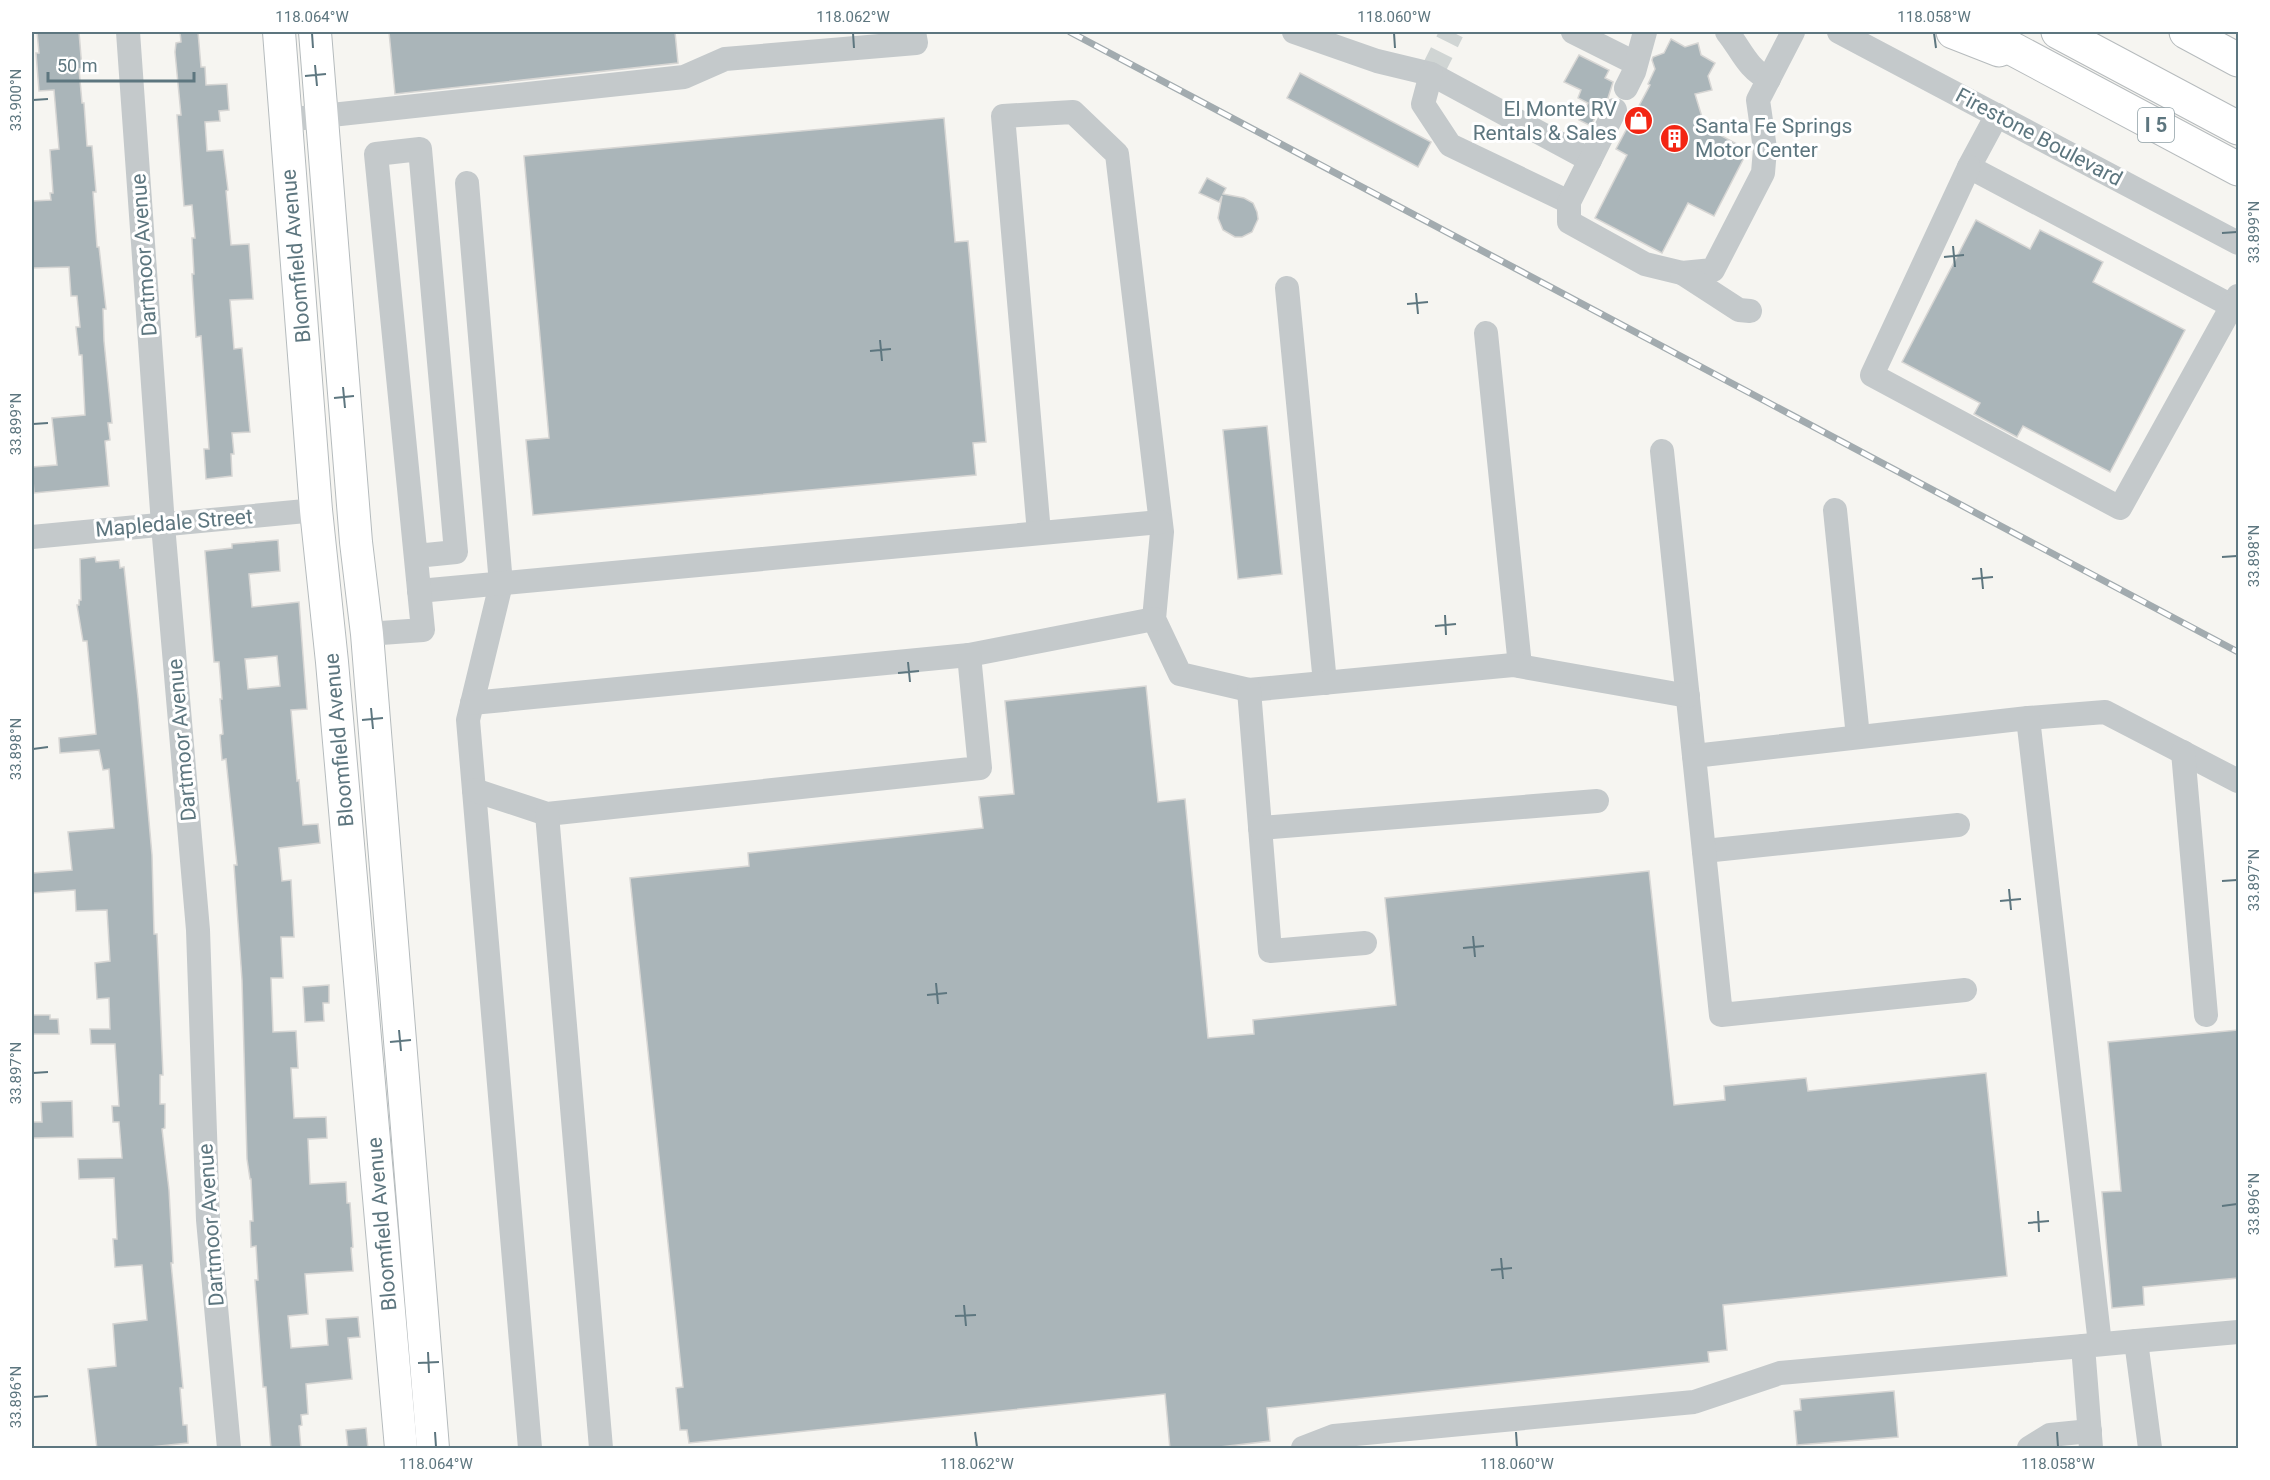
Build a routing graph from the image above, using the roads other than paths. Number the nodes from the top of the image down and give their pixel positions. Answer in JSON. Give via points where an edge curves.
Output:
{"nodes":[{"id":1,"x":128,"y":32,"type":"edge"},
{"id":2,"x":279,"y":32,"type":"edge"},
{"id":3,"x":315,"y":32,"type":"edge"},
{"id":4,"x":914,"y":32,"type":"edge"},
{"id":5,"x":1294,"y":32,"type":"edge"},
{"id":6,"x":1573,"y":32,"type":"edge"},
{"id":7,"x":1645,"y":32,"type":"edge"},
{"id":8,"x":1727,"y":32,"type":"edge"},
{"id":9,"x":1794,"y":32,"type":"edge"},
{"id":10,"x":1839,"y":32,"type":"edge"},
{"id":11,"x":1953,"y":32,"type":"edge"},
{"id":12,"x":1981,"y":32,"type":"edge"},
{"id":13,"x":2058,"y":32,"type":"edge"},
{"id":14,"x":2186,"y":32,"type":"edge"},
{"id":15,"x":2238,"y":60,"type":"edge"},
{"id":16,"x":1635,"y":63,"type":"junction"},
{"id":17,"x":1431,"y":74,"type":"junction"},
{"id":18,"x":1769,"y":79,"type":"junction"},
{"id":19,"x":2073,"y":81,"type":"junction"},
{"id":20,"x":1626,"y":88,"type":"dead end"},
{"id":21,"x":1615,"y":110,"type":"dead end"},
{"id":22,"x":1997,"y":115,"type":"junction"},
{"id":23,"x":322,"y":117,"type":"junction"},
{"id":24,"x":285,"y":120,"type":"junction"},
{"id":25,"x":2238,"y":128,"type":"edge"},
{"id":26,"x":1590,"y":160,"type":"junction"},
{"id":27,"x":1969,"y":167,"type":"junction"},
{"id":28,"x":2238,"y":169,"type":"edge"},
{"id":29,"x":467,"y":183,"type":"dead end"},
{"id":30,"x":1569,"y":202,"type":"junction"},
{"id":31,"x":2238,"y":243,"type":"edge"},
{"id":32,"x":1682,"y":273,"type":"junction"},
{"id":33,"x":1287,"y":288,"type":"dead end"},
{"id":34,"x":2235,"y":301,"type":"edge"},
{"id":35,"x":1750,"y":311,"type":"dead end"},
{"id":36,"x":1486,"y":333,"type":"dead end"},
{"id":37,"x":1662,"y":451,"type":"dead end"},
{"id":38,"x":351,"y":482,"type":"junction"},
{"id":39,"x":316,"y":510,"type":"junction"},
{"id":40,"x":1835,"y":510,"type":"dead end"},
{"id":41,"x":1160,"y":522,"type":"junction"},
{"id":42,"x":163,"y":525,"type":"junction"},
{"id":43,"x":1040,"y":533,"type":"junction"},
{"id":44,"x":32,"y":537,"type":"edge"},
{"id":45,"x":356,"y":542,"type":"junction"},
{"id":46,"x":416,"y":556,"type":"junction"},
{"id":47,"x":501,"y":584,"type":"junction"},
{"id":48,"x":419,"y":591,"type":"junction"},
{"id":49,"x":327,"y":611,"type":"junction"},
{"id":50,"x":1154,"y":619,"type":"junction"},
{"id":51,"x":367,"y":634,"type":"junction"},
{"id":52,"x":969,"y":655,"type":"junction"},
{"id":53,"x":332,"y":663,"type":"junction"},
{"id":54,"x":1520,"y":666,"type":"junction"},
{"id":55,"x":1324,"y":683,"type":"junction"},
{"id":56,"x":1250,"y":690,"type":"junction"},
{"id":57,"x":1688,"y":696,"type":"junction"},
{"id":58,"x":472,"y":703,"type":"junction"},
{"id":59,"x":2028,"y":718,"type":"junction"},
{"id":60,"x":1858,"y":737,"type":"junction"},
{"id":61,"x":2183,"y":752,"type":"junction"},
{"id":62,"x":1694,"y":756,"type":"junction"},
{"id":63,"x":2238,"y":781,"type":"edge"},
{"id":64,"x":474,"y":790,"type":"junction"},
{"id":65,"x":1597,"y":801,"type":"dead end"},
{"id":66,"x":547,"y":814,"type":"junction"},
{"id":67,"x":1958,"y":825,"type":"dead end"},
{"id":68,"x":1260,"y":828,"type":"junction"},
{"id":69,"x":1704,"y":851,"type":"junction"},
{"id":70,"x":1365,"y":943,"type":"dead end"},
{"id":71,"x":1965,"y":990,"type":"dead end"},
{"id":72,"x":2206,"y":1015,"type":"dead end"},
{"id":73,"x":2238,"y":1332,"type":"edge"},
{"id":74,"x":2136,"y":1341,"type":"junction"},
{"id":75,"x":2091,"y":1345,"type":"junction"},
{"id":76,"x":2091,"y":1440,"type":"edge"},
{"id":77,"x":229,"y":1449,"type":"edge"},
{"id":78,"x":401,"y":1449,"type":"edge"},
{"id":79,"x":433,"y":1449,"type":"edge"},
{"id":80,"x":530,"y":1449,"type":"edge"},
{"id":81,"x":602,"y":1449,"type":"edge"},
{"id":82,"x":1303,"y":1449,"type":"edge"},
{"id":83,"x":2029,"y":1449,"type":"edge"},
{"id":84,"x":2150,"y":1449,"type":"edge"}],
"edges":[{"from":1,"to":42,"type":"street","name":"Dartmoor Avenue"},
{"from":2,"to":24,"type":"main road","name":"Bloomfield Avenue"},
{"from":3,"to":23,"type":"main road","name":"Bloomfield Avenue"},
{"from":4,"to":23,"type":"street","via":[[916,43],[725,59],[684,76]]},
{"from":5,"to":17,"type":"street","via":[[1377,61]]},
{"from":6,"to":16,"type":"street"},
{"from":7,"to":16,"type":"street"},
{"from":8,"to":18,"type":"street","via":[[1749,66]]},
{"from":9,"to":18,"type":"street"},
{"from":10,"to":22,"type":"street","name":"Firestone Boulevard"},
{"from":11,"to":19,"type":"highway"},
{"from":12,"to":19,"type":"highway","number":"I 5"},
{"from":13,"to":25,"type":"highway"},
{"from":14,"to":15,"type":"highway"},
{"from":16,"to":20,"type":"street"},
{"from":17,"to":26,"type":"street"},
{"from":17,"to":30,"type":"street","via":[[1423,104],[1450,145]]},
{"from":18,"to":32,"type":"street","via":[[1758,100],[1765,149],[1762,172],[1713,270]]},
{"from":19,"to":28,"type":"highway","number":"I 5"},
{"from":21,"to":26,"type":"street"},
{"from":22,"to":27,"type":"street"},
{"from":22,"to":31,"type":"street","name":"Firestone Boulevard"},
{"from":23,"to":24,"type":"street"},
{"from":23,"to":38,"type":"main road","name":"Bloomfield Avenue"},
{"from":24,"to":39,"type":"main road","name":"Bloomfield Avenue"},
{"from":26,"to":30,"type":"street"},
{"from":27,"to":34,"type":"street"},
{"from":27,"to":34,"type":"street","via":[[1872,375],[2120,508]]},
{"from":29,"to":47,"type":"street"},
{"from":30,"to":32,"type":"street","via":[[1569,222],[1645,264]]},
{"from":32,"to":35,"type":"street","via":[[1739,310]]},
{"from":33,"to":55,"type":"street"},
{"from":36,"to":54,"type":"street"},
{"from":37,"to":57,"type":"street"},
{"from":38,"to":39,"type":"main road","via":[[336,498]]},
{"from":38,"to":45,"type":"main road","name":"Bloomfield Avenue"},
{"from":39,"to":42,"type":"street","name":"Mapledale Street"},
{"from":39,"to":45,"type":"main road","via":[[340,523]]},
{"from":39,"to":49,"type":"main road","name":"Bloomfield Avenue"},
{"from":40,"to":60,"type":"street"},
{"from":41,"to":43,"type":"street"},
{"from":41,"to":43,"type":"street","via":[[1117,154],[1073,112],[1003,116]]},
{"from":41,"to":50,"type":"street"},
{"from":42,"to":44,"type":"street","name":"Mapledale Street"},
{"from":42,"to":77,"type":"street","name":"Dartmoor Avenue","via":[[198,930],[208,1220]]},
{"from":43,"to":47,"type":"street"},
{"from":45,"to":51,"type":"main road","name":"Bloomfield Avenue"},
{"from":46,"to":46,"type":"street","via":[[376,154],[420,149],[456,552]]},
{"from":46,"to":48,"type":"street"},
{"from":47,"to":48,"type":"street"},
{"from":47,"to":58,"type":"street"},
{"from":48,"to":51,"type":"street","via":[[423,630]]},
{"from":49,"to":51,"type":"main road"},
{"from":49,"to":53,"type":"main road","name":"Bloomfield Avenue"},
{"from":50,"to":52,"type":"street"},
{"from":50,"to":56,"type":"street","via":[[1180,674]]},
{"from":51,"to":53,"type":"main road","via":[[350,642]]},
{"from":51,"to":79,"type":"main road","name":"Bloomfield Avenue"},
{"from":52,"to":58,"type":"street"},
{"from":52,"to":66,"type":"street","via":[[980,768]]},
{"from":53,"to":78,"type":"main road","name":"Bloomfield Avenue"},
{"from":54,"to":55,"type":"street"},
{"from":54,"to":57,"type":"street"},
{"from":55,"to":56,"type":"street"},
{"from":56,"to":68,"type":"street"},
{"from":57,"to":62,"type":"street"},
{"from":58,"to":64,"type":"street","via":[[468,720]]},
{"from":59,"to":60,"type":"street"},
{"from":59,"to":61,"type":"street","via":[[2105,712]]},
{"from":59,"to":75,"type":"street"},
{"from":60,"to":62,"type":"street"},
{"from":61,"to":63,"type":"street"},
{"from":61,"to":72,"type":"street"},
{"from":62,"to":69,"type":"street"},
{"from":64,"to":66,"type":"street"},
{"from":64,"to":80,"type":"street"},
{"from":65,"to":68,"type":"street"},
{"from":66,"to":81,"type":"street"},
{"from":67,"to":69,"type":"street"},
{"from":68,"to":70,"type":"street","via":[[1270,951]]},
{"from":69,"to":71,"type":"street","via":[[1721,1015]]},
{"from":73,"to":74,"type":"street"},
{"from":74,"to":75,"type":"street"},
{"from":74,"to":84,"type":"street"},
{"from":75,"to":76,"type":"street"},
{"from":75,"to":82,"type":"street","via":[[1780,1373],[1694,1402],[1334,1436]]},
{"from":76,"to":83,"type":"street","via":[[2050,1435]]}]}
